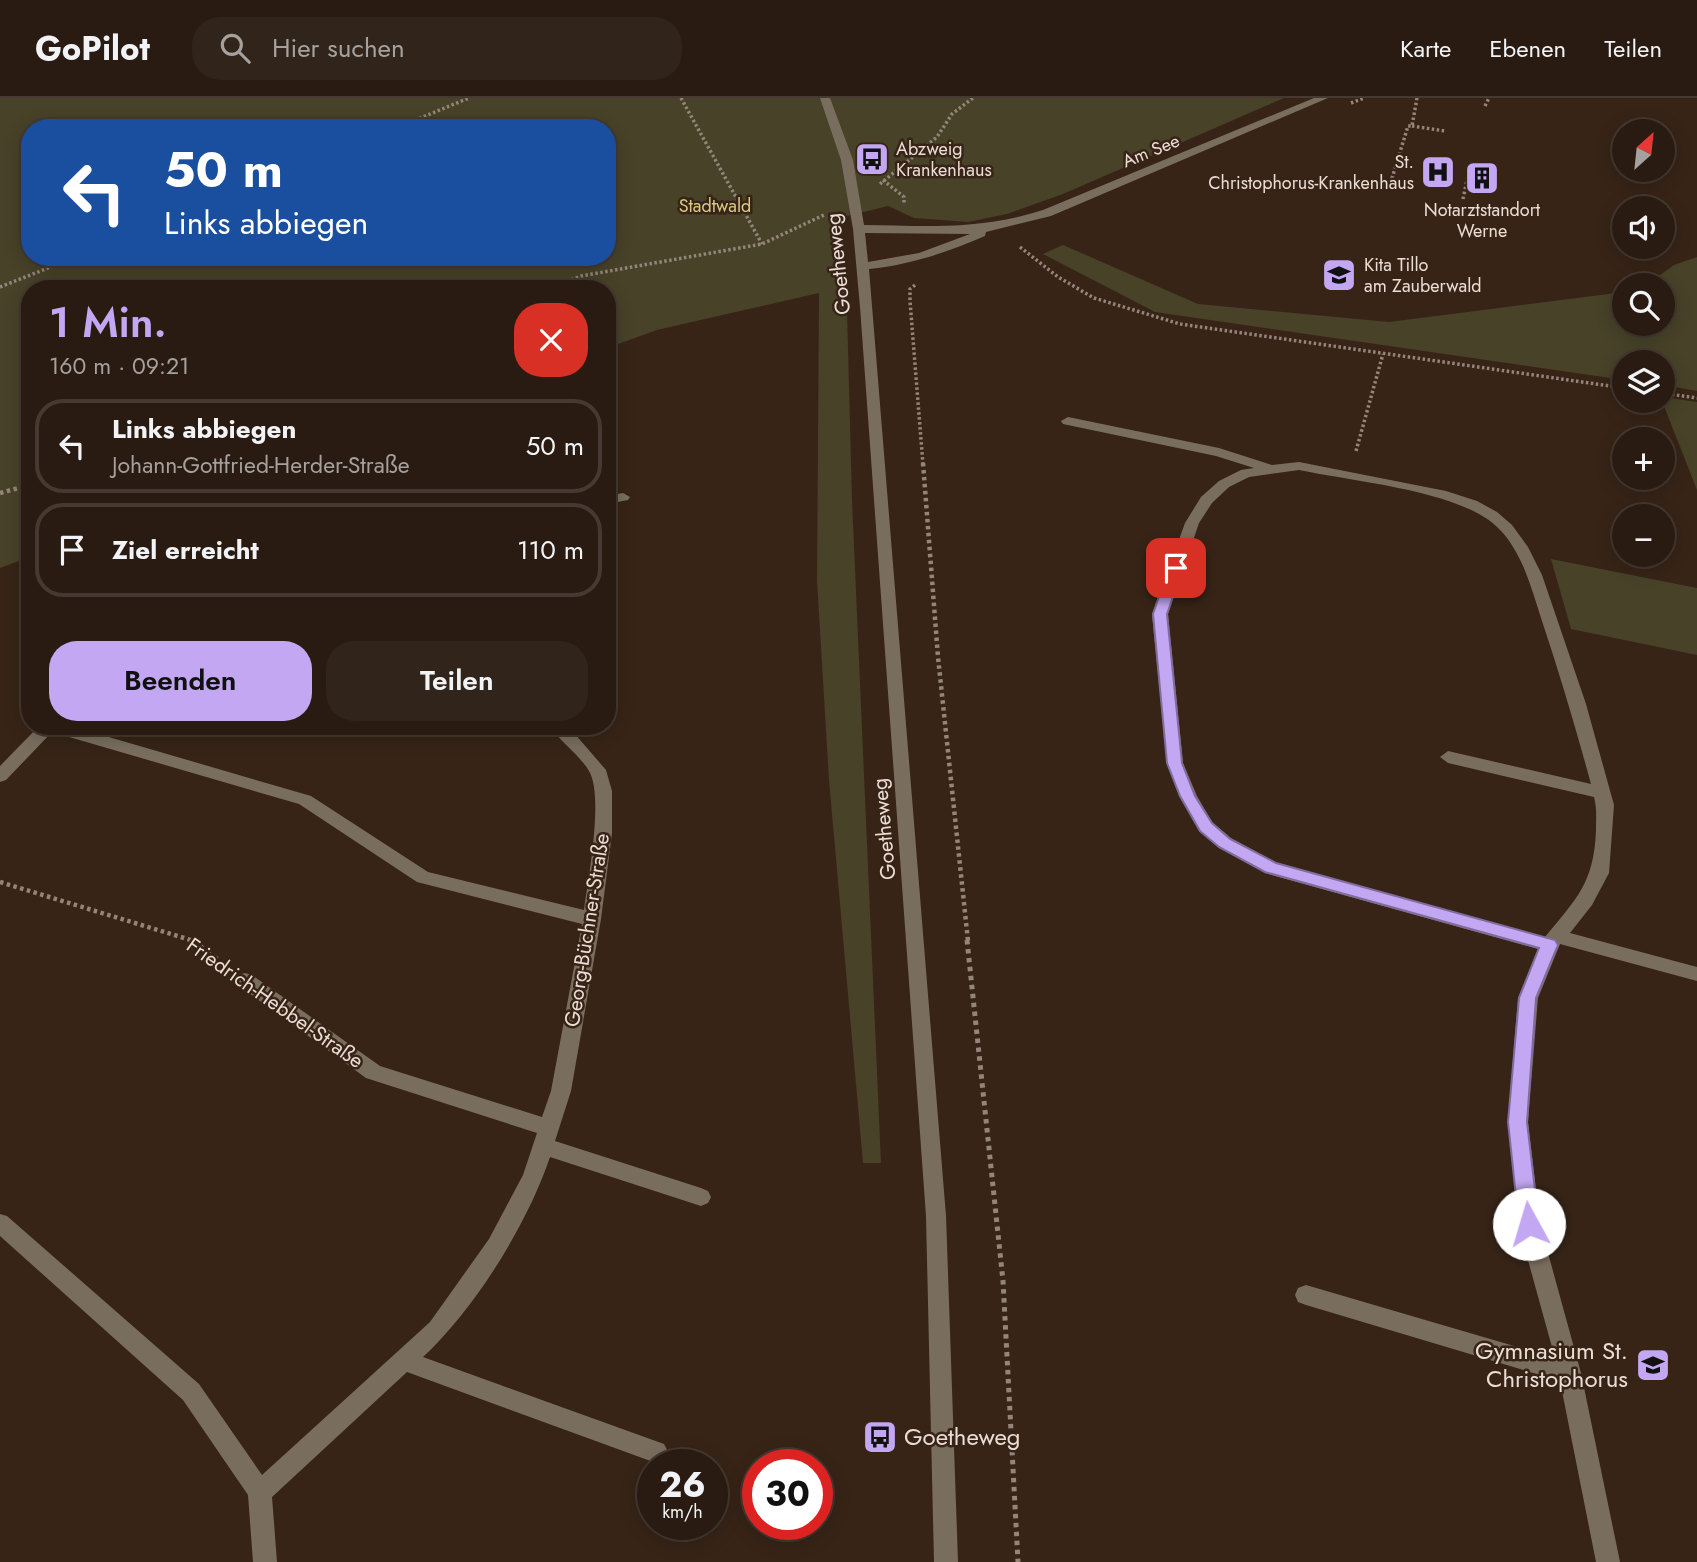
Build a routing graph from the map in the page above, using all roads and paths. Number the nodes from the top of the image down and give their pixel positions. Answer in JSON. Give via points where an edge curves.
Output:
{"nodes":[{"id":1,"x":469,"y":98,"type":"edge"},
{"id":2,"x":681,"y":98,"type":"edge"},
{"id":3,"x":825,"y":98,"type":"edge"},
{"id":4,"x":974,"y":98,"type":"edge"},
{"id":5,"x":1323,"y":98,"type":"edge"},
{"id":6,"x":1418,"y":98,"type":"edge"},
{"id":7,"x":1489,"y":98,"type":"edge"},
{"id":8,"x":1485,"y":107,"type":"dead end"},
{"id":9,"x":418,"y":119,"type":"edge"},
{"id":10,"x":1412,"y":126,"type":"junction"},
{"id":11,"x":1445,"y":131,"type":"dead end"},
{"id":12,"x":1470,"y":166,"type":"dead end"},
{"id":13,"x":881,"y":173,"type":"dead end"},
{"id":14,"x":883,"y":182,"type":"junction"},
{"id":15,"x":1389,"y":188,"type":"dead end"},
{"id":16,"x":854,"y":198,"type":"junction"},
{"id":17,"x":1463,"y":198,"type":"dead end"},
{"id":18,"x":990,"y":228,"type":"junction"},
{"id":19,"x":859,"y":229,"type":"junction"},
{"id":20,"x":915,"y":229,"type":"junction"},
{"id":21,"x":762,"y":244,"type":"junction"},
{"id":22,"x":1018,"y":246,"type":"dead end"},
{"id":23,"x":53,"y":266,"type":"edge"},
{"id":24,"x":861,"y":266,"type":"junction"},
{"id":25,"x":571,"y":280,"type":"edge"},
{"id":26,"x":918,"y":281,"type":"dead end"},
{"id":27,"x":0,"y":287,"type":"edge"},
{"id":28,"x":1383,"y":354,"type":"junction"},
{"id":29,"x":1612,"y":386,"type":"edge"},
{"id":30,"x":1675,"y":395,"type":"edge"},
{"id":31,"x":1697,"y":398,"type":"edge"},
{"id":32,"x":1068,"y":421,"type":"dead end"},
{"id":33,"x":1270,"y":468,"type":"junction"},
{"id":34,"x":1349,"y":474,"type":"junction"},
{"id":35,"x":21,"y":487,"type":"edge"},
{"id":36,"x":0,"y":493,"type":"edge"},
{"id":37,"x":624,"y":497,"type":"dead end"},
{"id":38,"x":616,"y":498,"type":"edge"},
{"id":39,"x":40,"y":735,"type":"edge"},
{"id":40,"x":80,"y":735,"type":"edge"},
{"id":41,"x":566,"y":735,"type":"edge"},
{"id":42,"x":1448,"y":757,"type":"dead end"},
{"id":43,"x":0,"y":776,"type":"edge"},
{"id":44,"x":1602,"y":793,"type":"junction"},
{"id":45,"x":0,"y":882,"type":"edge"},
{"id":46,"x":592,"y":919,"type":"junction"},
{"id":47,"x":1553,"y":940,"type":"junction"},
{"id":48,"x":1697,"y":974,"type":"edge"},
{"id":49,"x":245,"y":981,"type":"joint"},
{"id":50,"x":546,"y":1137,"type":"junction"},
{"id":51,"x":701,"y":1197,"type":"dead end"},
{"id":52,"x":0,"y":1223,"type":"edge"},
{"id":53,"x":1307,"y":1295,"type":"dead end"},
{"id":54,"x":403,"y":1360,"type":"junction"},
{"id":55,"x":1570,"y":1373,"type":"junction"},
{"id":56,"x":648,"y":1449,"type":"edge"},
{"id":57,"x":260,"y":1493,"type":"junction"},
{"id":58,"x":265,"y":1562,"type":"edge"},
{"id":59,"x":946,"y":1562,"type":"edge"},
{"id":60,"x":1018,"y":1562,"type":"edge"},
{"id":61,"x":1608,"y":1562,"type":"edge"}],
"edges":[{"from":1,"to":9,"type":"path"},
{"from":2,"to":21,"type":"path"},
{"from":3,"to":16,"type":"street","name":"Goetheweg","via":[[847,160]]},
{"from":4,"to":14,"type":"path","via":[[952,114],[937,137]]},
{"from":5,"to":18,"type":"street","name":"Am See","via":[[1047,213]]},
{"from":6,"to":10,"type":"path"},
{"from":7,"to":8,"type":"path"},
{"from":10,"to":11,"type":"path"},
{"from":10,"to":15,"type":"path","via":[[1408,125]]},
{"from":12,"to":17,"type":"path"},
{"from":13,"to":14,"type":"path"},
{"from":14,"to":16,"type":"path"},
{"from":14,"to":20,"type":"path","via":[[904,197],[904,209]]},
{"from":16,"to":19,"type":"street","name":"Goetheweg"},
{"from":16,"to":21,"type":"path"},
{"from":18,"to":20,"type":"street","name":"Am See"},
{"from":18,"to":24,"type":"street","name":"Am See","via":[[938,253]]},
{"from":19,"to":20,"type":"street","name":"Am See"},
{"from":19,"to":24,"type":"street","name":"Goetheweg"},
{"from":21,"to":25,"type":"path"},
{"from":22,"to":28,"type":"path","via":[[1059,279],[1119,309],[1192,326]]},
{"from":23,"to":27,"type":"path"},
{"from":24,"to":59,"type":"street","name":"Goetheweg","via":[[935,1203]]},
{"from":26,"to":60,"type":"path","via":[[911,289],[910,301],[938,657],[1003,1281]]},
{"from":28,"to":29,"type":"path"},
{"from":28,"to":34,"type":"path"},
{"from":30,"to":31,"type":"path"},
{"from":32,"to":33,"type":"street","via":[[1219,452]]},
{"from":33,"to":34,"type":"street","via":[[1299,466]]},
{"from":33,"to":47,"type":"street","via":[[1246,473],[1206,500],[1192,523],[1160,614],[1175,763],[1206,827],[1224,843],[1271,868]]},
{"from":34,"to":44,"type":"street","via":[[1446,495],[1472,504],[1507,528],[1534,575],[1578,704]]},
{"from":35,"to":36,"type":"path"},
{"from":37,"to":38,"type":"street"},
{"from":39,"to":43,"type":"street"},
{"from":40,"to":46,"type":"street","via":[[305,800],[423,877]]},
{"from":41,"to":46,"type":"street","name":"Georg-Büchner-Straße","via":[[598,770],[603,791],[603,834]]},
{"from":42,"to":44,"type":"street"},
{"from":44,"to":47,"type":"street","via":[[1605,832],[1600,873],[1586,900]]},
{"from":45,"to":49,"type":"path","name":"Friedrich-Hebbel-Straße","via":[[191,939]]},
{"from":46,"to":50,"type":"street","name":"Georg-Büchner-Straße","via":[[561,1091]]},
{"from":47,"to":48,"type":"street"},
{"from":47,"to":55,"type":"street","via":[[1528,998],[1518,1122],[1529,1224]]},
{"from":49,"to":50,"type":"street","name":"Friedrich-Hebbel-Straße","via":[[373,1072]]},
{"from":50,"to":51,"type":"street"},
{"from":50,"to":54,"type":"street","name":"Georg-Büchner-Straße","via":[[533,1176],[496,1246],[438,1329]]},
{"from":52,"to":57,"type":"street","via":[[191,1392]]},
{"from":53,"to":55,"type":"street"},
{"from":54,"to":56,"type":"street"},
{"from":54,"to":57,"type":"street","name":"Georg-Büchner-Straße"},
{"from":55,"to":61,"type":"street"},
{"from":57,"to":58,"type":"street"}]}
